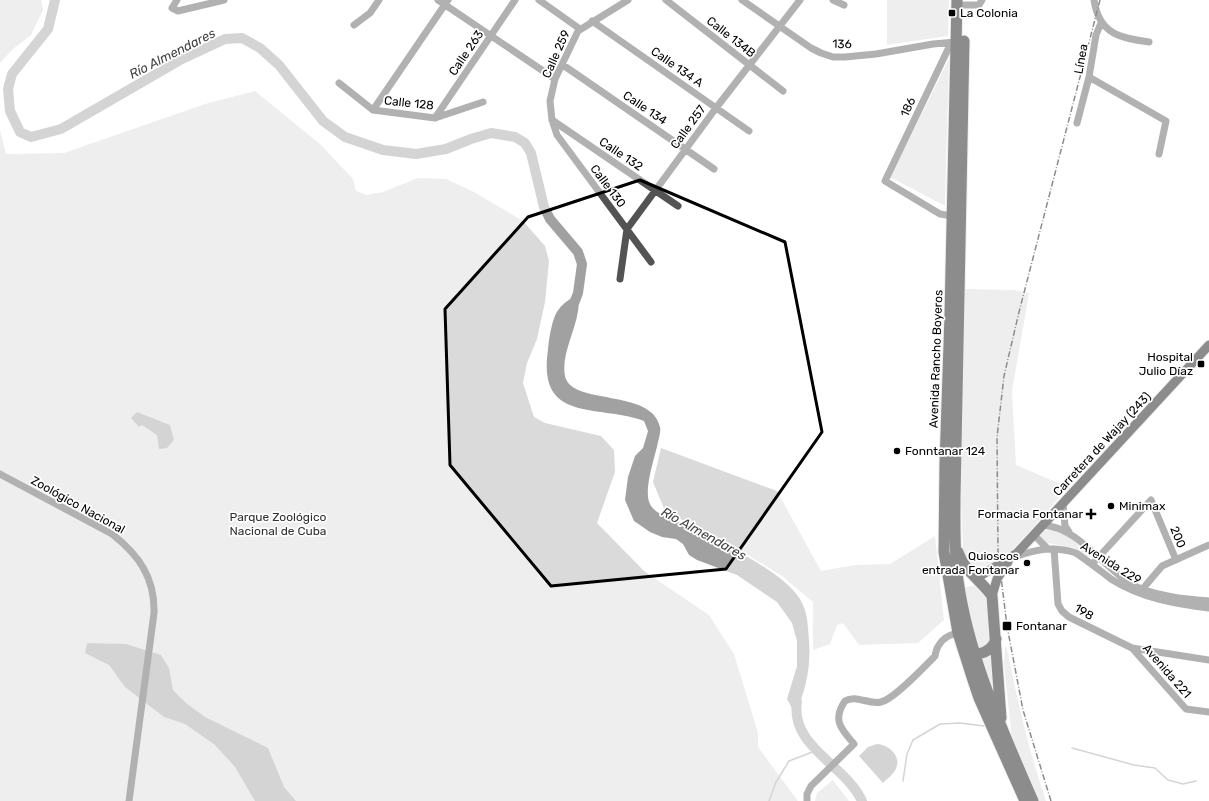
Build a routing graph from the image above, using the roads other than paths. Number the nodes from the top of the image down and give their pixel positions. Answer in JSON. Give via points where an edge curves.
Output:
{"nodes":[{"id":1,"x":176,"y":0,"type":"edge"},
{"id":2,"x":224,"y":0,"type":"edge"},
{"id":3,"x":379,"y":0,"type":"edge"},
{"id":4,"x":515,"y":0,"type":"edge"},
{"id":5,"x":538,"y":0,"type":"edge"},
{"id":6,"x":628,"y":0,"type":"edge"},
{"id":7,"x":666,"y":0,"type":"edge"},
{"id":8,"x":742,"y":0,"type":"edge"},
{"id":9,"x":800,"y":0,"type":"edge"},
{"id":10,"x":832,"y":0,"type":"edge"},
{"id":11,"x":982,"y":0,"type":"edge"},
{"id":12,"x":1094,"y":0,"type":"edge"},
{"id":13,"x":443,"y":1,"type":"edge"},
{"id":14,"x":962,"y":2,"type":"edge"},
{"id":15,"x":844,"y":5,"type":"dead end"},
{"id":16,"x":592,"y":21,"type":"junction"},
{"id":17,"x":1101,"y":23,"type":"junction"},
{"id":18,"x":354,"y":25,"type":"dead end"},
{"id":19,"x":780,"y":26,"type":"junction"},
{"id":20,"x":580,"y":29,"type":"junction"},
{"id":21,"x":491,"y":36,"type":"junction"},
{"id":22,"x":1149,"y":42,"type":"dead end"},
{"id":23,"x":954,"y":43,"type":"junction"},
{"id":24,"x":749,"y":64,"type":"junction"},
{"id":25,"x":563,"y":65,"type":"junction"},
{"id":26,"x":1089,"y":77,"type":"junction"},
{"id":27,"x":555,"y":79,"type":"junction"},
{"id":28,"x":339,"y":84,"type":"dead end"},
{"id":29,"x":783,"y":91,"type":"dead end"},
{"id":30,"x":483,"y":102,"type":"dead end"},
{"id":31,"x":716,"y":108,"type":"junction"},
{"id":32,"x":373,"y":110,"type":"junction"},
{"id":33,"x":435,"y":118,"type":"junction"},
{"id":34,"x":552,"y":120,"type":"junction"},
{"id":35,"x":1077,"y":123,"type":"dead end"},
{"id":36,"x":749,"y":131,"type":"dead end"},
{"id":37,"x":686,"y":149,"type":"junction"},
{"id":38,"x":1159,"y":154,"type":"dead end"},
{"id":39,"x":714,"y":169,"type":"dead end"},
{"id":40,"x":655,"y":190,"type":"junction"},
{"id":41,"x":678,"y":206,"type":"dead end"},
{"id":42,"x":952,"y":216,"type":"junction"},
{"id":43,"x":626,"y":229,"type":"junction"},
{"id":44,"x":651,"y":262,"type":"dead end"},
{"id":45,"x":620,"y":279,"type":"dead end"},
{"id":46,"x":1209,"y":345,"type":"edge"},
{"id":47,"x":0,"y":474,"type":"edge"},
{"id":48,"x":1062,"y":503,"type":"junction"},
{"id":49,"x":1042,"y":525,"type":"junction"},
{"id":50,"x":1069,"y":532,"type":"junction"},
{"id":51,"x":1034,"y":535,"type":"junction"},
{"id":52,"x":955,"y":540,"type":"junction"},
{"id":53,"x":1208,"y":546,"type":"edge"},
{"id":54,"x":1051,"y":549,"type":"junction"},
{"id":55,"x":1011,"y":558,"type":"junction"},
{"id":56,"x":1098,"y":558,"type":"junction"},
{"id":57,"x":1176,"y":560,"type":"junction"},
{"id":58,"x":1092,"y":564,"type":"junction"},
{"id":59,"x":976,"y":578,"type":"junction"},
{"id":60,"x":959,"y":588,"type":"junction"},
{"id":61,"x":1141,"y":591,"type":"junction"},
{"id":62,"x":992,"y":596,"type":"junction"},
{"id":63,"x":952,"y":599,"type":"junction"},
{"id":64,"x":1209,"y":602,"type":"edge"},
{"id":65,"x":1209,"y":608,"type":"edge"},
{"id":66,"x":959,"y":636,"type":"junction"},
{"id":67,"x":996,"y":639,"type":"junction"},
{"id":68,"x":1132,"y":648,"type":"junction"},
{"id":69,"x":974,"y":653,"type":"junction"},
{"id":70,"x":1209,"y":660,"type":"edge"},
{"id":71,"x":1209,"y":712,"type":"edge"},
{"id":72,"x":1007,"y":739,"type":"junction"},
{"id":73,"x":129,"y":801,"type":"edge"},
{"id":74,"x":807,"y":801,"type":"edge"},
{"id":75,"x":1025,"y":801,"type":"edge"},
{"id":76,"x":1033,"y":801,"type":"edge"}],
"edges":[{"from":1,"to":2,"type":"street","via":[[172,6],[173,10],[178,11]]},
{"from":3,"to":18,"type":"street","via":[[370,13]]},
{"from":4,"to":21,"type":"street","name":"Calle 263"},
{"from":5,"to":20,"type":"street"},
{"from":6,"to":16,"type":"street","name":"Calle 259"},
{"from":7,"to":24,"type":"street","name":"Calle 134B"},
{"from":8,"to":19,"type":"street","name":"136"},
{"from":9,"to":19,"type":"street","name":"Calle 257"},
{"from":10,"to":15,"type":"street"},
{"from":11,"to":14,"type":"street","via":[[978,5]]},
{"from":12,"to":17,"type":"street"},
{"from":13,"to":21,"type":"street"},
{"from":13,"to":32,"type":"street"},
{"from":14,"to":23,"type":"highway","name":"Avenida Rancho Boyeros"},
{"from":14,"to":52,"type":"highway","name":"Avenida Rancho Boyeros"},
{"from":16,"to":20,"type":"street","name":"Calle 259"},
{"from":16,"to":31,"type":"street","name":"Calle 134 A"},
{"from":17,"to":22,"type":"street","via":[[1118,36]]},
{"from":17,"to":26,"type":"street","name":"Línea","via":[[1096,35]]},
{"from":19,"to":23,"type":"street","name":"136","via":[[821,53],[833,57]]},
{"from":19,"to":24,"type":"street","name":"Calle 257"},
{"from":20,"to":25,"type":"street","name":"Calle 259"},
{"from":21,"to":27,"type":"street"},
{"from":21,"to":33,"type":"street","name":"Calle 263"},
{"from":23,"to":42,"type":"highway","name":"Avenida Rancho Boyeros"},
{"from":23,"to":42,"type":"street","name":"186","via":[[885,181],[940,214]]},
{"from":24,"to":29,"type":"street","name":"Calle 134B"},
{"from":24,"to":31,"type":"street","name":"Calle 257"},
{"from":25,"to":27,"type":"street","name":"Calle 259"},
{"from":25,"to":37,"type":"street","name":"Calle 134"},
{"from":26,"to":35,"type":"street","name":"Línea"},
{"from":26,"to":38,"type":"street","via":[[1166,121]]},
{"from":27,"to":34,"type":"street","name":"Calle 259","via":[[550,102]]},
{"from":28,"to":32,"type":"street","name":"Calle 128"},
{"from":30,"to":33,"type":"street","name":"Calle 128"},
{"from":31,"to":36,"type":"street","name":"Calle 134 A"},
{"from":31,"to":37,"type":"street","name":"Calle 257"},
{"from":32,"to":33,"type":"street","name":"Calle 128"},
{"from":34,"to":40,"type":"street","name":"Calle 132"},
{"from":34,"to":43,"type":"street","name":"Calle 130","via":[[556,135]]},
{"from":37,"to":39,"type":"street","name":"Calle 134"},
{"from":37,"to":40,"type":"street","name":"Calle 257"},
{"from":40,"to":41,"type":"street","name":"Calle 132"},
{"from":40,"to":43,"type":"street","name":"Calle 257"},
{"from":42,"to":63,"type":"highway","name":"Avenida Rancho Boyeros","via":[[944,516],[944,552]]},
{"from":43,"to":44,"type":"street","name":"Calle 130"},
{"from":43,"to":45,"type":"street","name":"Calle 257"},
{"from":46,"to":48,"type":"main road","name":"Carretera de Wajay (243)"},
{"from":47,"to":73,"type":"street","name":"Zoológico Nacional","via":[[112,534],[134,553],[152,586],[152,631]]},
{"from":48,"to":49,"type":"main road","name":"Carretera de Wajay (243)"},
{"from":48,"to":50,"type":"street","name":"Avenida 229","via":[[1065,526]]},
{"from":49,"to":50,"type":"street","name":"Avenida 229"},
{"from":49,"to":51,"type":"main road","name":"Carretera de Wajay (243)"},
{"from":50,"to":56,"type":"street","name":"Avenida 229"},
{"from":51,"to":54,"type":"street"},
{"from":51,"to":55,"type":"main road","name":"Carretera de Wajay (243)"},
{"from":52,"to":59,"type":"highway","via":[[962,562]]},
{"from":52,"to":60,"type":"highway","name":"Avenida Rancho Boyeros"},
{"from":53,"to":57,"type":"street"},
{"from":54,"to":55,"type":"street","name":"Avenida 229","via":[[1035,550]]},
{"from":54,"to":58,"type":"street","name":"Avenida 229","via":[[1076,553]]},
{"from":54,"to":68,"type":"street","name":"198","via":[[1058,604],[1062,611],[1094,631]]},
{"from":55,"to":59,"type":"main road","name":"Carretera de Wajay (243)"},
{"from":55,"to":62,"type":"main road","name":"Carretera de Wajay (243)","via":[[997,579]]},
{"from":56,"to":57,"type":"street","name":"200","via":[[1151,500]]},
{"from":56,"to":58,"type":"street"},
{"from":56,"to":61,"type":"street","name":"Avenida 229"},
{"from":57,"to":61,"type":"street","via":[[1162,566]]},
{"from":58,"to":61,"type":"street","name":"Avenida 229","via":[[1112,579]]},
{"from":59,"to":60,"type":"highway"},
{"from":59,"to":62,"type":"highway"},
{"from":60,"to":63,"type":"highway"},
{"from":60,"to":69,"type":"highway","name":"Avenida Rancho Boyeros"},
{"from":61,"to":64,"type":"street","name":"Avenida 229"},
{"from":61,"to":65,"type":"street","name":"Avenida 229","via":[[1175,604]]},
{"from":62,"to":67,"type":"highway"},
{"from":63,"to":66,"type":"highway","name":"Avenida Rancho Boyeros"},
{"from":66,"to":69,"type":"highway","via":[[968,650]]},
{"from":66,"to":74,"type":"street","via":[[949,635],[936,649],[935,656],[890,698],[880,702],[855,698],[844,701],[839,713],[840,728],[854,744],[818,777],[807,794]]},
{"from":66,"to":75,"type":"highway","name":"Avenida Rancho Boyeros","via":[[979,698]]},
{"from":67,"to":69,"type":"highway","via":[[987,651]]},
{"from":67,"to":72,"type":"highway","via":[[1000,710]]},
{"from":68,"to":70,"type":"street"},
{"from":68,"to":71,"type":"street","name":"Avenida 221","via":[[1186,709]]},
{"from":69,"to":72,"type":"highway","name":"Avenida Rancho Boyeros"},
{"from":72,"to":76,"type":"highway","name":"Avenida Rancho Boyeros"}]}
